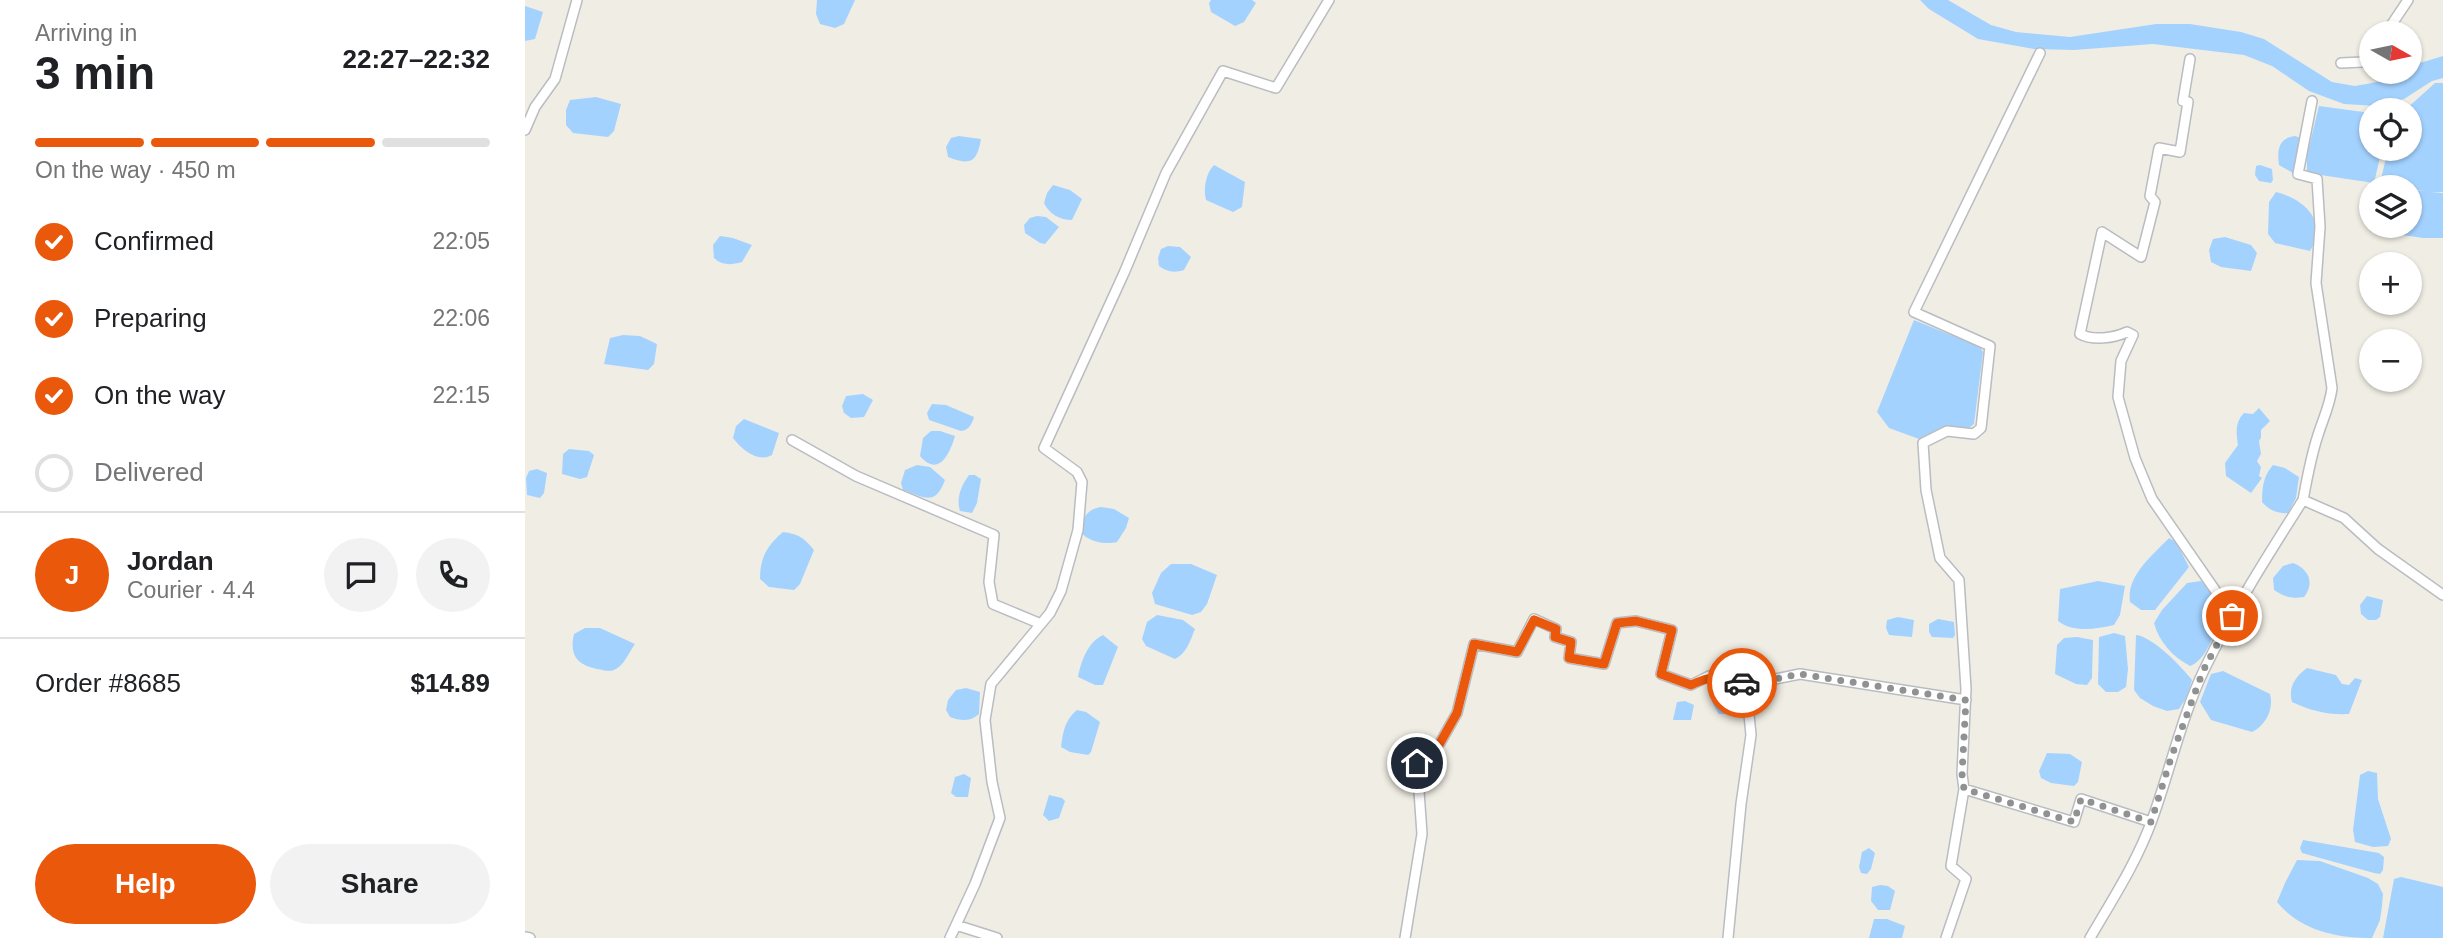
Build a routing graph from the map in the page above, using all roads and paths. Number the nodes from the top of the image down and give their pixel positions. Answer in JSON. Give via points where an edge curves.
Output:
{"nodes":[{"id":1,"x":577,"y":0,"type":"edge"},
{"id":2,"x":1329,"y":0,"type":"edge"},
{"id":3,"x":2408,"y":0,"type":"edge"},
{"id":4,"x":2394,"y":21,"type":"edge"},
{"id":5,"x":2040,"y":53,"type":"dead end"},
{"id":6,"x":2190,"y":59,"type":"dead end"},
{"id":7,"x":2359,"y":62,"type":"edge"},
{"id":8,"x":2341,"y":63,"type":"dead end"},
{"id":9,"x":2312,"y":101,"type":"dead end"},
{"id":10,"x":525,"y":130,"type":"edge"},
{"id":11,"x":792,"y":440,"type":"dead end"},
{"id":12,"x":2303,"y":500,"type":"junction"},
{"id":13,"x":2443,"y":595,"type":"edge"},
{"id":14,"x":2232,"y":616,"type":"junction"},
{"id":15,"x":1041,"y":624,"type":"junction"},
{"id":16,"x":1746,"y":685,"type":"junction"},
{"id":17,"x":1966,"y":700,"type":"junction"},
{"id":18,"x":1964,"y":789,"type":"junction"},
{"id":19,"x":2151,"y":822,"type":"junction"},
{"id":20,"x":956,"y":925,"type":"junction"},
{"id":21,"x":950,"y":938,"type":"edge"},
{"id":22,"x":997,"y":938,"type":"edge"},
{"id":23,"x":1405,"y":938,"type":"edge"},
{"id":24,"x":1728,"y":938,"type":"edge"},
{"id":25,"x":1946,"y":938,"type":"edge"},
{"id":26,"x":2090,"y":938,"type":"edge"}],
"edges":[{"from":1,"to":10,"type":"street","via":[[555,79]]},
{"from":2,"to":15,"type":"street","via":[[1276,88],[1223,71],[1166,173],[1044,448],[1077,472],[1083,482],[1078,530],[1061,591]]},
{"from":3,"to":4,"type":"street"},
{"from":5,"to":17,"type":"street","via":[[1914,312],[1990,346],[1982,428],[1974,434],[1947,431],[1923,443],[1926,490],[1940,558],[1959,580]]},
{"from":6,"to":14,"type":"street","via":[[2181,152],[2159,148],[2150,196],[2155,202],[2141,257],[2102,232],[2080,334],[2089,339],[2127,332],[2133,335],[2121,361],[2118,397],[2135,458],[2152,499]]},
{"from":7,"to":8,"type":"street"},
{"from":9,"to":12,"type":"street","via":[[2298,174],[2317,179],[2316,283],[2332,388]]},
{"from":11,"to":15,"type":"street","via":[[856,476],[994,535],[989,582],[993,604]]},
{"from":12,"to":13,"type":"street","via":[[2344,518],[2378,549]]},
{"from":12,"to":14,"type":"street"},
{"from":14,"to":19,"type":"street","via":[[2203,671]]},
{"from":15,"to":20,"type":"street","via":[[991,684],[985,720],[1000,818]]},
{"from":16,"to":17,"type":"street","via":[[1800,674]]},
{"from":16,"to":23,"type":"street","via":[[1709,676],[1691,685],[1661,674],[1672,630],[1636,621],[1617,623],[1604,664],[1569,658],[1571,642],[1555,637],[1556,629],[1534,620],[1517,652],[1474,644],[1457,713],[1440,743],[1417,763],[1422,834]]},
{"from":16,"to":24,"type":"street","via":[[1751,735]]},
{"from":17,"to":18,"type":"street"},
{"from":18,"to":19,"type":"street","via":[[2074,822],[2081,799]]},
{"from":18,"to":25,"type":"street","via":[[1951,866],[1966,879]]},
{"from":19,"to":26,"type":"street"},
{"from":20,"to":21,"type":"street"},
{"from":20,"to":22,"type":"street"}]}
